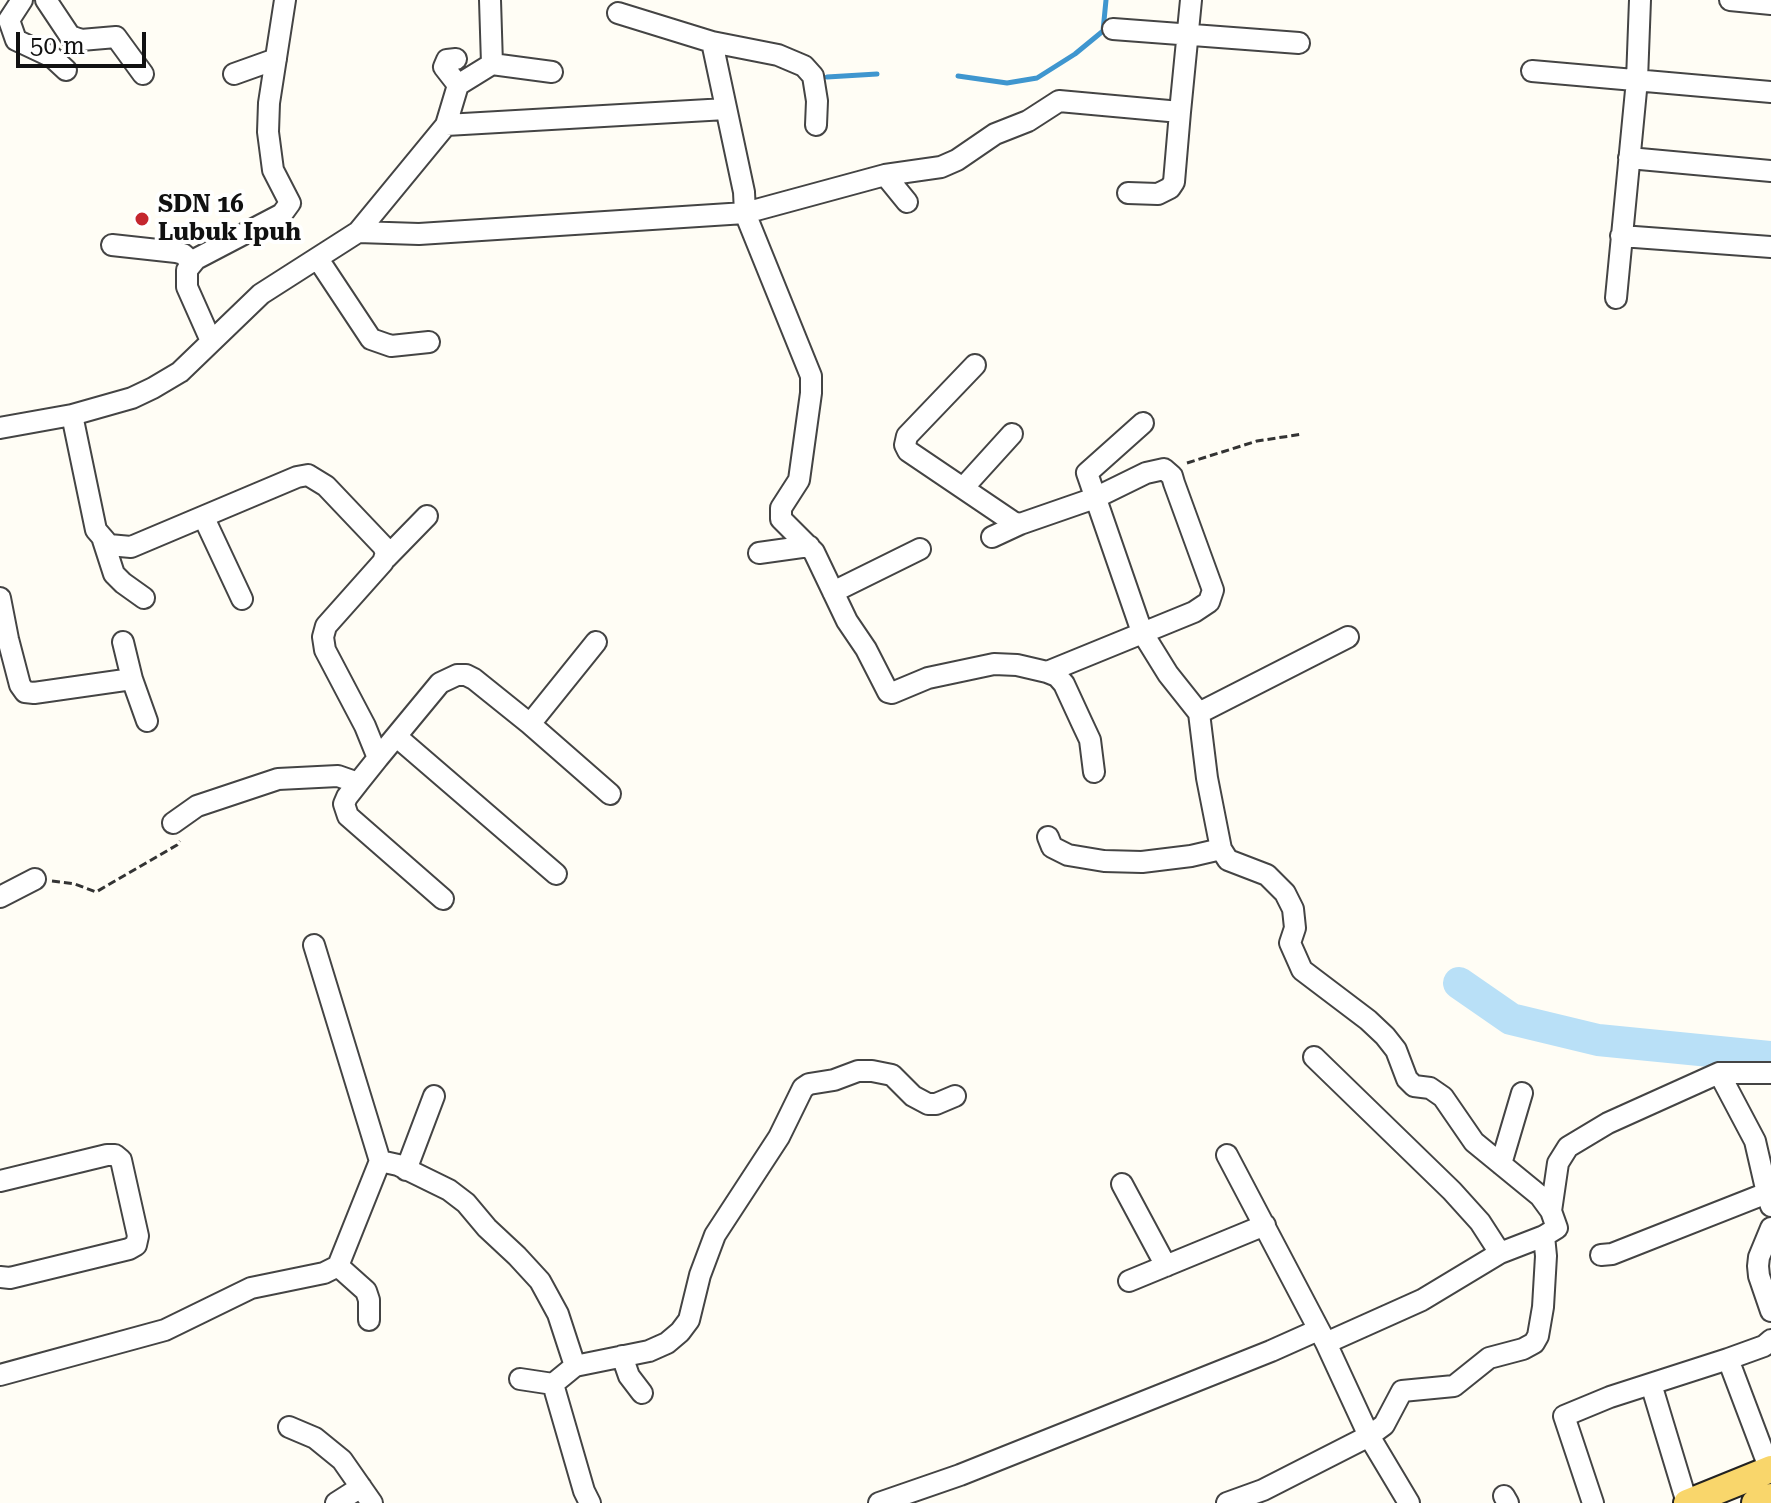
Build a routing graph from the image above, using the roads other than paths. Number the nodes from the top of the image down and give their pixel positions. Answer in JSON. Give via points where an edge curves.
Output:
{"nodes":[{"id":1,"x":22,"y":0,"type":"edge"},
{"id":2,"x":46,"y":0,"type":"edge"},
{"id":3,"x":285,"y":0,"type":"edge"},
{"id":4,"x":490,"y":0,"type":"edge"},
{"id":5,"x":1191,"y":0,"type":"edge"},
{"id":6,"x":1640,"y":0,"type":"edge"},
{"id":7,"x":1730,"y":0,"type":"edge"},
{"id":8,"x":1771,"y":4,"type":"edge"},
{"id":9,"x":618,"y":13,"type":"dead end"},
{"id":10,"x":1113,"y":29,"type":"dead end"},
{"id":11,"x":1189,"y":36,"type":"junction"},
{"id":12,"x":712,"y":42,"type":"junction"},
{"id":13,"x":1299,"y":43,"type":"dead end"},
{"id":14,"x":276,"y":59,"type":"junction"},
{"id":15,"x":456,"y":59,"type":"dead end"},
{"id":16,"x":492,"y":64,"type":"junction"},
{"id":17,"x":66,"y":70,"type":"dead end"},
{"id":18,"x":1532,"y":71,"type":"dead end"},
{"id":19,"x":552,"y":72,"type":"dead end"},
{"id":20,"x":143,"y":74,"type":"dead end"},
{"id":21,"x":234,"y":74,"type":"dead end"},
{"id":22,"x":1637,"y":80,"type":"junction"},
{"id":23,"x":458,"y":85,"type":"junction"},
{"id":24,"x":1771,"y":92,"type":"edge"},
{"id":25,"x":726,"y":109,"type":"junction"},
{"id":26,"x":1180,"y":112,"type":"junction"},
{"id":27,"x":446,"y":125,"type":"junction"},
{"id":28,"x":816,"y":125,"type":"dead end"},
{"id":29,"x":1629,"y":158,"type":"junction"},
{"id":30,"x":1771,"y":171,"type":"edge"},
{"id":31,"x":885,"y":175,"type":"junction"},
{"id":32,"x":1128,"y":193,"type":"dead end"},
{"id":33,"x":907,"y":202,"type":"dead end"},
{"id":34,"x":745,"y":213,"type":"junction"},
{"id":35,"x":358,"y":232,"type":"junction"},
{"id":36,"x":1621,"y":236,"type":"junction"},
{"id":37,"x":112,"y":245,"type":"dead end"},
{"id":38,"x":1771,"y":247,"type":"edge"},
{"id":39,"x":318,"y":259,"type":"junction"},
{"id":40,"x":192,"y":262,"type":"junction"},
{"id":41,"x":1616,"y":298,"type":"dead end"},
{"id":42,"x":211,"y":341,"type":"junction"},
{"id":43,"x":429,"y":342,"type":"dead end"},
{"id":44,"x":975,"y":365,"type":"dead end"},
{"id":45,"x":72,"y":415,"type":"junction"},
{"id":46,"x":1143,"y":423,"type":"dead end"},
{"id":47,"x":0,"y":428,"type":"edge"},
{"id":48,"x":1012,"y":434,"type":"dead end"},
{"id":49,"x":963,"y":488,"type":"junction"},
{"id":50,"x":1095,"y":498,"type":"junction"},
{"id":51,"x":427,"y":516,"type":"dead end"},
{"id":52,"x":204,"y":518,"type":"junction"},
{"id":53,"x":1020,"y":524,"type":"junction"},
{"id":54,"x":992,"y":537,"type":"dead end"},
{"id":55,"x":103,"y":540,"type":"junction"},
{"id":56,"x":809,"y":546,"type":"junction"},
{"id":57,"x":920,"y":549,"type":"dead end"},
{"id":58,"x":759,"y":553,"type":"dead end"},
{"id":59,"x":386,"y":558,"type":"junction"},
{"id":60,"x":833,"y":592,"type":"junction"},
{"id":61,"x":0,"y":598,"type":"edge"},
{"id":62,"x":144,"y":598,"type":"dead end"},
{"id":63,"x":242,"y":599,"type":"dead end"},
{"id":64,"x":1142,"y":632,"type":"junction"},
{"id":65,"x":1348,"y":637,"type":"dead end"},
{"id":66,"x":123,"y":642,"type":"dead end"},
{"id":67,"x":596,"y":642,"type":"dead end"},
{"id":68,"x":1047,"y":672,"type":"junction"},
{"id":69,"x":132,"y":679,"type":"junction"},
{"id":70,"x":1199,"y":713,"type":"junction"},
{"id":71,"x":147,"y":721,"type":"dead end"},
{"id":72,"x":530,"y":724,"type":"junction"},
{"id":73,"x":397,"y":737,"type":"junction"},
{"id":74,"x":378,"y":758,"type":"junction"},
{"id":75,"x":1094,"y":772,"type":"dead end"},
{"id":76,"x":358,"y":783,"type":"junction"},
{"id":77,"x":610,"y":794,"type":"dead end"},
{"id":78,"x":173,"y":823,"type":"road end"},
{"id":79,"x":1048,"y":837,"type":"dead end"},
{"id":80,"x":1221,"y":849,"type":"junction"},
{"id":81,"x":556,"y":874,"type":"dead end"},
{"id":82,"x":35,"y":879,"type":"road end"},
{"id":83,"x":0,"y":897,"type":"edge"},
{"id":84,"x":443,"y":899,"type":"dead end"},
{"id":85,"x":314,"y":945,"type":"dead end"},
{"id":86,"x":1314,"y":1057,"type":"dead end"},
{"id":87,"x":1719,"y":1073,"type":"junction"},
{"id":88,"x":1771,"y":1073,"type":"edge"},
{"id":89,"x":1522,"y":1093,"type":"dead end"},
{"id":90,"x":434,"y":1096,"type":"dead end"},
{"id":91,"x":955,"y":1096,"type":"dead end"},
{"id":92,"x":1227,"y":1155,"type":"dead end"},
{"id":93,"x":380,"y":1161,"type":"junction"},
{"id":94,"x":1501,"y":1164,"type":"junction"},
{"id":95,"x":406,"y":1170,"type":"junction"},
{"id":96,"x":0,"y":1181,"type":"edge"},
{"id":97,"x":1122,"y":1184,"type":"dead end"},
{"id":98,"x":1769,"y":1199,"type":"edge"},
{"id":99,"x":1551,"y":1211,"type":"junction"},
{"id":100,"x":1265,"y":1225,"type":"junction"},
{"id":101,"x":1544,"y":1236,"type":"junction"},
{"id":102,"x":1770,"y":1236,"type":"edge"},
{"id":103,"x":1500,"y":1253,"type":"junction"},
{"id":104,"x":1601,"y":1255,"type":"dead end"},
{"id":105,"x":338,"y":1266,"type":"junction"},
{"id":106,"x":1166,"y":1266,"type":"junction"},
{"id":107,"x":0,"y":1277,"type":"edge"},
{"id":108,"x":1129,"y":1281,"type":"dead end"},
{"id":109,"x":1771,"y":1311,"type":"edge"},
{"id":110,"x":369,"y":1320,"type":"dead end"},
{"id":111,"x":1322,"y":1336,"type":"junction"},
{"id":112,"x":1771,"y":1340,"type":"edge"},
{"id":113,"x":622,"y":1356,"type":"junction"},
{"id":114,"x":1728,"y":1359,"type":"junction"},
{"id":115,"x":575,"y":1366,"type":"junction"},
{"id":116,"x":0,"y":1375,"type":"edge"},
{"id":117,"x":520,"y":1379,"type":"dead end"},
{"id":118,"x":553,"y":1384,"type":"junction"},
{"id":119,"x":1651,"y":1384,"type":"junction"},
{"id":120,"x":642,"y":1393,"type":"dead end"},
{"id":121,"x":289,"y":1427,"type":"dead end"},
{"id":122,"x":1369,"y":1436,"type":"junction"},
{"id":123,"x":1770,"y":1470,"type":"edge"},
{"id":124,"x":366,"y":1495,"type":"edge"},
{"id":125,"x":1771,"y":1497,"type":"edge"},
{"id":126,"x":336,"y":1503,"type":"edge"},
{"id":127,"x":590,"y":1503,"type":"edge"},
{"id":128,"x":879,"y":1503,"type":"edge"},
{"id":129,"x":1227,"y":1503,"type":"edge"},
{"id":130,"x":1409,"y":1503,"type":"edge"},
{"id":131,"x":1593,"y":1503,"type":"edge"},
{"id":132,"x":1687,"y":1503,"type":"edge"},
{"id":133,"x":1755,"y":1503,"type":"edge"}],
"edges":[{"from":1,"to":17,"type":"street","via":[[9,16],[14,37]]},
{"from":2,"to":20,"type":"street","via":[[70,36],[116,37]]},
{"from":3,"to":14,"type":"street"},
{"from":4,"to":16,"type":"street"},
{"from":5,"to":11,"type":"street"},
{"from":6,"to":22,"type":"street"},
{"from":7,"to":8,"type":"street"},
{"from":9,"to":12,"type":"street"},
{"from":10,"to":11,"type":"street"},
{"from":11,"to":13,"type":"street"},
{"from":11,"to":26,"type":"street"},
{"from":12,"to":25,"type":"street"},
{"from":12,"to":28,"type":"street","via":[[778,55],[804,66],[813,76]]},
{"from":14,"to":21,"type":"street"},
{"from":14,"to":40,"type":"street","via":[[269,148],[273,170],[290,203],[282,214]]},
{"from":15,"to":23,"type":"street","via":[[447,60],[444,67]]},
{"from":16,"to":19,"type":"street"},
{"from":16,"to":23,"type":"street"},
{"from":18,"to":22,"type":"street"},
{"from":22,"to":24,"type":"street"},
{"from":22,"to":29,"type":"street"},
{"from":23,"to":27,"type":"street"},
{"from":25,"to":27,"type":"street"},
{"from":25,"to":34,"type":"street"},
{"from":26,"to":31,"type":"street","via":[[1059,101],[957,160]]},
{"from":26,"to":32,"type":"street","via":[[1174,182],[1158,194]]},
{"from":27,"to":35,"type":"street"},
{"from":29,"to":30,"type":"street"},
{"from":29,"to":36,"type":"street"},
{"from":31,"to":33,"type":"street"},
{"from":31,"to":34,"type":"street"},
{"from":34,"to":35,"type":"street","via":[[419,234]]},
{"from":34,"to":56,"type":"street","via":[[811,376],[799,480],[780,513]]},
{"from":35,"to":39,"type":"street"},
{"from":36,"to":38,"type":"street"},
{"from":36,"to":41,"type":"street"},
{"from":37,"to":40,"type":"street","via":[[183,254]]},
{"from":39,"to":42,"type":"street","via":[[261,294]]},
{"from":39,"to":43,"type":"street","via":[[371,339],[391,346]]},
{"from":40,"to":42,"type":"street","via":[[187,287]]},
{"from":42,"to":45,"type":"street","via":[[180,372],[153,388]]},
{"from":44,"to":49,"type":"street","via":[[905,440],[908,451]]},
{"from":45,"to":47,"type":"street"},
{"from":45,"to":55,"type":"street","via":[[96,530]]},
{"from":46,"to":50,"type":"street","via":[[1088,470]]},
{"from":48,"to":49,"type":"street"},
{"from":49,"to":53,"type":"street"},
{"from":50,"to":53,"type":"street"},
{"from":50,"to":64,"type":"street"},
{"from":50,"to":64,"type":"street","via":[[1146,473],[1166,471],[1213,590],[1209,602],[1194,612]]},
{"from":51,"to":59,"type":"street"},
{"from":52,"to":55,"type":"street","via":[[183,538],[131,547]]},
{"from":52,"to":59,"type":"street","via":[[308,475],[326,486],[383,546]]},
{"from":52,"to":63,"type":"street"},
{"from":53,"to":54,"type":"street"},
{"from":55,"to":62,"type":"street","via":[[114,574]]},
{"from":56,"to":58,"type":"street"},
{"from":56,"to":60,"type":"street"},
{"from":57,"to":60,"type":"street"},
{"from":59,"to":74,"type":"street","via":[[326,626],[323,637]]},
{"from":60,"to":68,"type":"street","via":[[889,693],[983,665]]},
{"from":61,"to":69,"type":"street","via":[[25,692]]},
{"from":64,"to":68,"type":"street"},
{"from":64,"to":70,"type":"street"},
{"from":65,"to":70,"type":"street"},
{"from":66,"to":69,"type":"street"},
{"from":67,"to":72,"type":"street"},
{"from":68,"to":75,"type":"street","via":[[1064,684],[1090,740]]},
{"from":69,"to":71,"type":"street"},
{"from":70,"to":80,"type":"street"},
{"from":72,"to":73,"type":"street","via":[[474,679],[457,675],[440,683]]},
{"from":72,"to":77,"type":"street"},
{"from":73,"to":74,"type":"street"},
{"from":73,"to":81,"type":"street"},
{"from":74,"to":76,"type":"street"},
{"from":76,"to":78,"type":"street","via":[[338,776],[278,779],[197,806]]},
{"from":76,"to":84,"type":"street","via":[[344,804],[348,816]]},
{"from":79,"to":80,"type":"street","via":[[1052,847],[1068,855],[1104,861],[1142,862]]},
{"from":80,"to":94,"type":"street","via":[[1228,860],[1267,875],[1285,893],[1295,922],[1291,948],[1302,970],[1377,1028],[1396,1050],[1407,1079],[1443,1097],[1474,1142]]},
{"from":82,"to":83,"type":"street"},
{"from":85,"to":93,"type":"street"},
{"from":86,"to":103,"type":"street","via":[[1452,1191]]},
{"from":87,"to":88,"type":"street"},
{"from":87,"to":98,"type":"street","via":[[1755,1141]]},
{"from":87,"to":99,"type":"street","via":[[1664,1095],[1568,1147],[1558,1163]]},
{"from":89,"to":94,"type":"street"},
{"from":90,"to":95,"type":"street"},
{"from":91,"to":113,"type":"street","via":[[928,1104],[892,1075],[872,1071],[803,1088],[779,1137],[715,1235],[689,1320],[667,1343]]},
{"from":92,"to":100,"type":"street"},
{"from":93,"to":95,"type":"street"},
{"from":93,"to":105,"type":"street"},
{"from":94,"to":99,"type":"street"},
{"from":95,"to":115,"type":"street","via":[[466,1203],[540,1281],[558,1314]]},
{"from":96,"to":107,"type":"street","via":[[115,1155],[121,1160],[138,1236],[129,1249]]},
{"from":97,"to":106,"type":"street"},
{"from":98,"to":104,"type":"street"},
{"from":99,"to":101,"type":"street","via":[[1557,1228]]},
{"from":100,"to":106,"type":"street"},
{"from":100,"to":111,"type":"street"},
{"from":101,"to":103,"type":"street"},
{"from":101,"to":122,"type":"street","via":[[1543,1307],[1534,1343],[1489,1358],[1454,1386],[1402,1391],[1384,1425]]},
{"from":102,"to":109,"type":"street","via":[[1759,1257],[1759,1276]]},
{"from":103,"to":111,"type":"street","via":[[1422,1300]]},
{"from":105,"to":110,"type":"street","via":[[366,1291]]},
{"from":105,"to":116,"type":"street","via":[[251,1288],[165,1330]]},
{"from":106,"to":108,"type":"street"},
{"from":111,"to":122,"type":"street"},
{"from":111,"to":128,"type":"street"},
{"from":112,"to":114,"type":"street"},
{"from":113,"to":115,"type":"street"},
{"from":113,"to":120,"type":"street"},
{"from":114,"to":119,"type":"street"},
{"from":114,"to":123,"type":"street"},
{"from":115,"to":118,"type":"street"},
{"from":117,"to":118,"type":"street"},
{"from":118,"to":127,"type":"street"},
{"from":119,"to":131,"type":"street","via":[[1564,1416]]},
{"from":119,"to":132,"type":"street"},
{"from":121,"to":124,"type":"street","via":[[315,1438],[342,1460]]},
{"from":122,"to":129,"type":"street"},
{"from":122,"to":130,"type":"street"},
{"from":123,"to":132,"type":"main road"},
{"from":124,"to":126,"type":"street"},
{"from":125,"to":133,"type":"main road"}]}
